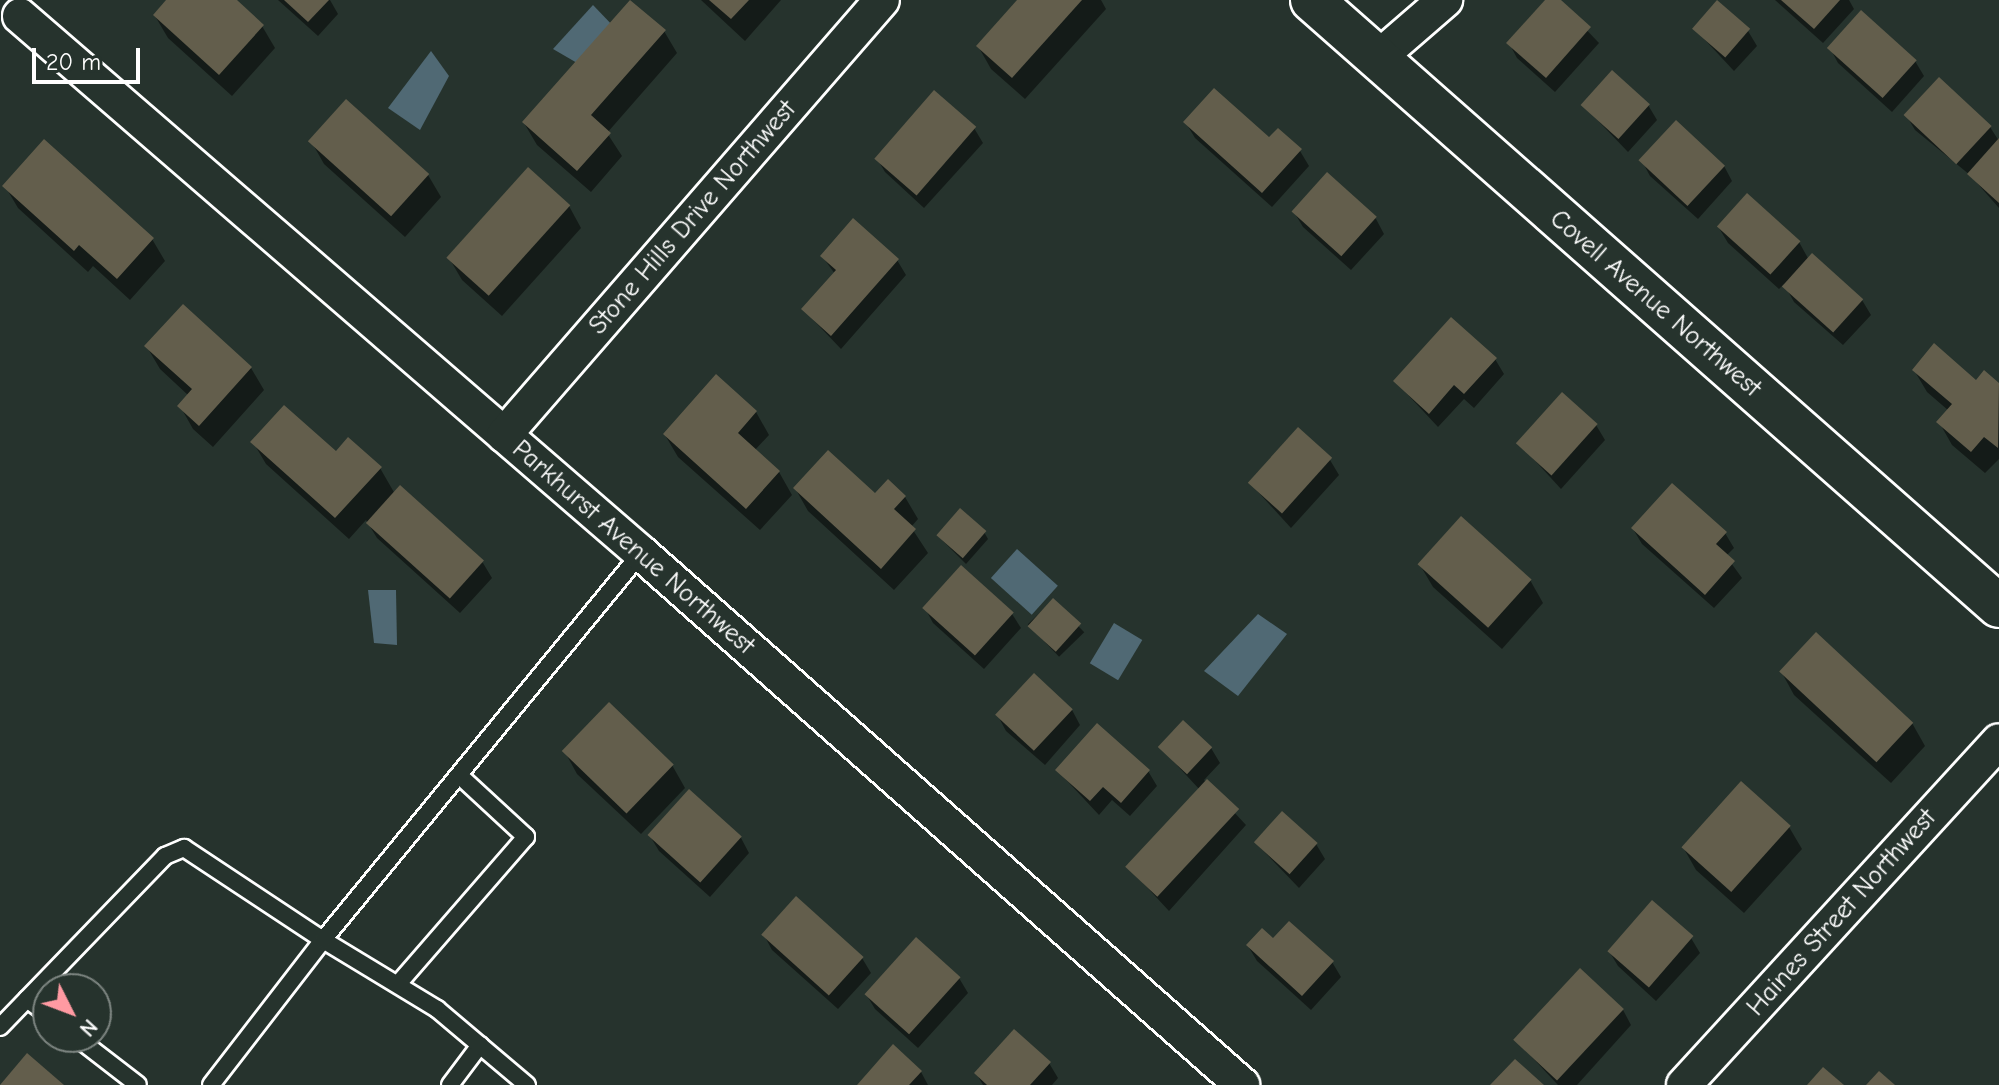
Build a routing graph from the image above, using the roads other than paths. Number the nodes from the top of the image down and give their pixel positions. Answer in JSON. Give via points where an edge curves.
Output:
{"nodes":[{"id":1,"x":882,"y":0,"type":"edge"},
{"id":2,"x":1312,"y":0,"type":"edge"},
{"id":3,"x":1445,"y":0,"type":"edge"},
{"id":4,"x":18,"y":17,"type":"edge"},
{"id":5,"x":1378,"y":58,"type":"junction"},
{"id":6,"x":504,"y":435,"type":"junction"},
{"id":7,"x":641,"y":553,"type":"junction"},
{"id":8,"x":1999,"y":606,"type":"edge"},
{"id":9,"x":1999,"y":741,"type":"edge"},
{"id":10,"x":460,"y":776,"type":"junction"},
{"id":11,"x":323,"y":940,"type":"junction"},
{"id":12,"x":398,"y":984,"type":"junction"},
{"id":13,"x":27,"y":999,"type":"junction"},
{"id":14,"x":32,"y":1003,"type":"edge"},
{"id":15,"x":0,"y":1027,"type":"edge"},
{"id":16,"x":480,"y":1045,"type":"junction"},
{"id":17,"x":97,"y":1053,"type":"edge"},
{"id":18,"x":138,"y":1085,"type":"edge"},
{"id":19,"x":211,"y":1085,"type":"edge"},
{"id":20,"x":450,"y":1085,"type":"edge"},
{"id":21,"x":527,"y":1085,"type":"edge"},
{"id":22,"x":1242,"y":1085,"type":"edge"},
{"id":23,"x":1684,"y":1085,"type":"edge"}],
"edges":[{"from":1,"to":6,"type":"street","name":"Stone Hills Drive Northwest"},
{"from":2,"to":5,"type":"street","name":"Covell Avenue Northwest"},
{"from":3,"to":5,"type":"street"},
{"from":4,"to":6,"type":"street","name":"Parkhurst Avenue Northwest"},
{"from":5,"to":8,"type":"street","name":"Covell Avenue Northwest"},
{"from":6,"to":7,"type":"street","name":"Parkhurst Avenue Northwest"},
{"from":7,"to":10,"type":"lane"},
{"from":7,"to":22,"type":"street","name":"Parkhurst Avenue Northwest"},
{"from":9,"to":23,"type":"street","name":"Haines Street Northwest"},
{"from":10,"to":11,"type":"lane"},
{"from":10,"to":12,"type":"lane","via":[[526,837]]},
{"from":11,"to":12,"type":"lane"},
{"from":11,"to":13,"type":"lane","via":[[184,848],[165,856]]},
{"from":11,"to":19,"type":"lane"},
{"from":12,"to":16,"type":"lane"},
{"from":13,"to":14,"type":"lane"},
{"from":13,"to":15,"type":"lane"},
{"from":16,"to":20,"type":"lane"},
{"from":16,"to":21,"type":"lane"},
{"from":17,"to":18,"type":"lane"}]}
